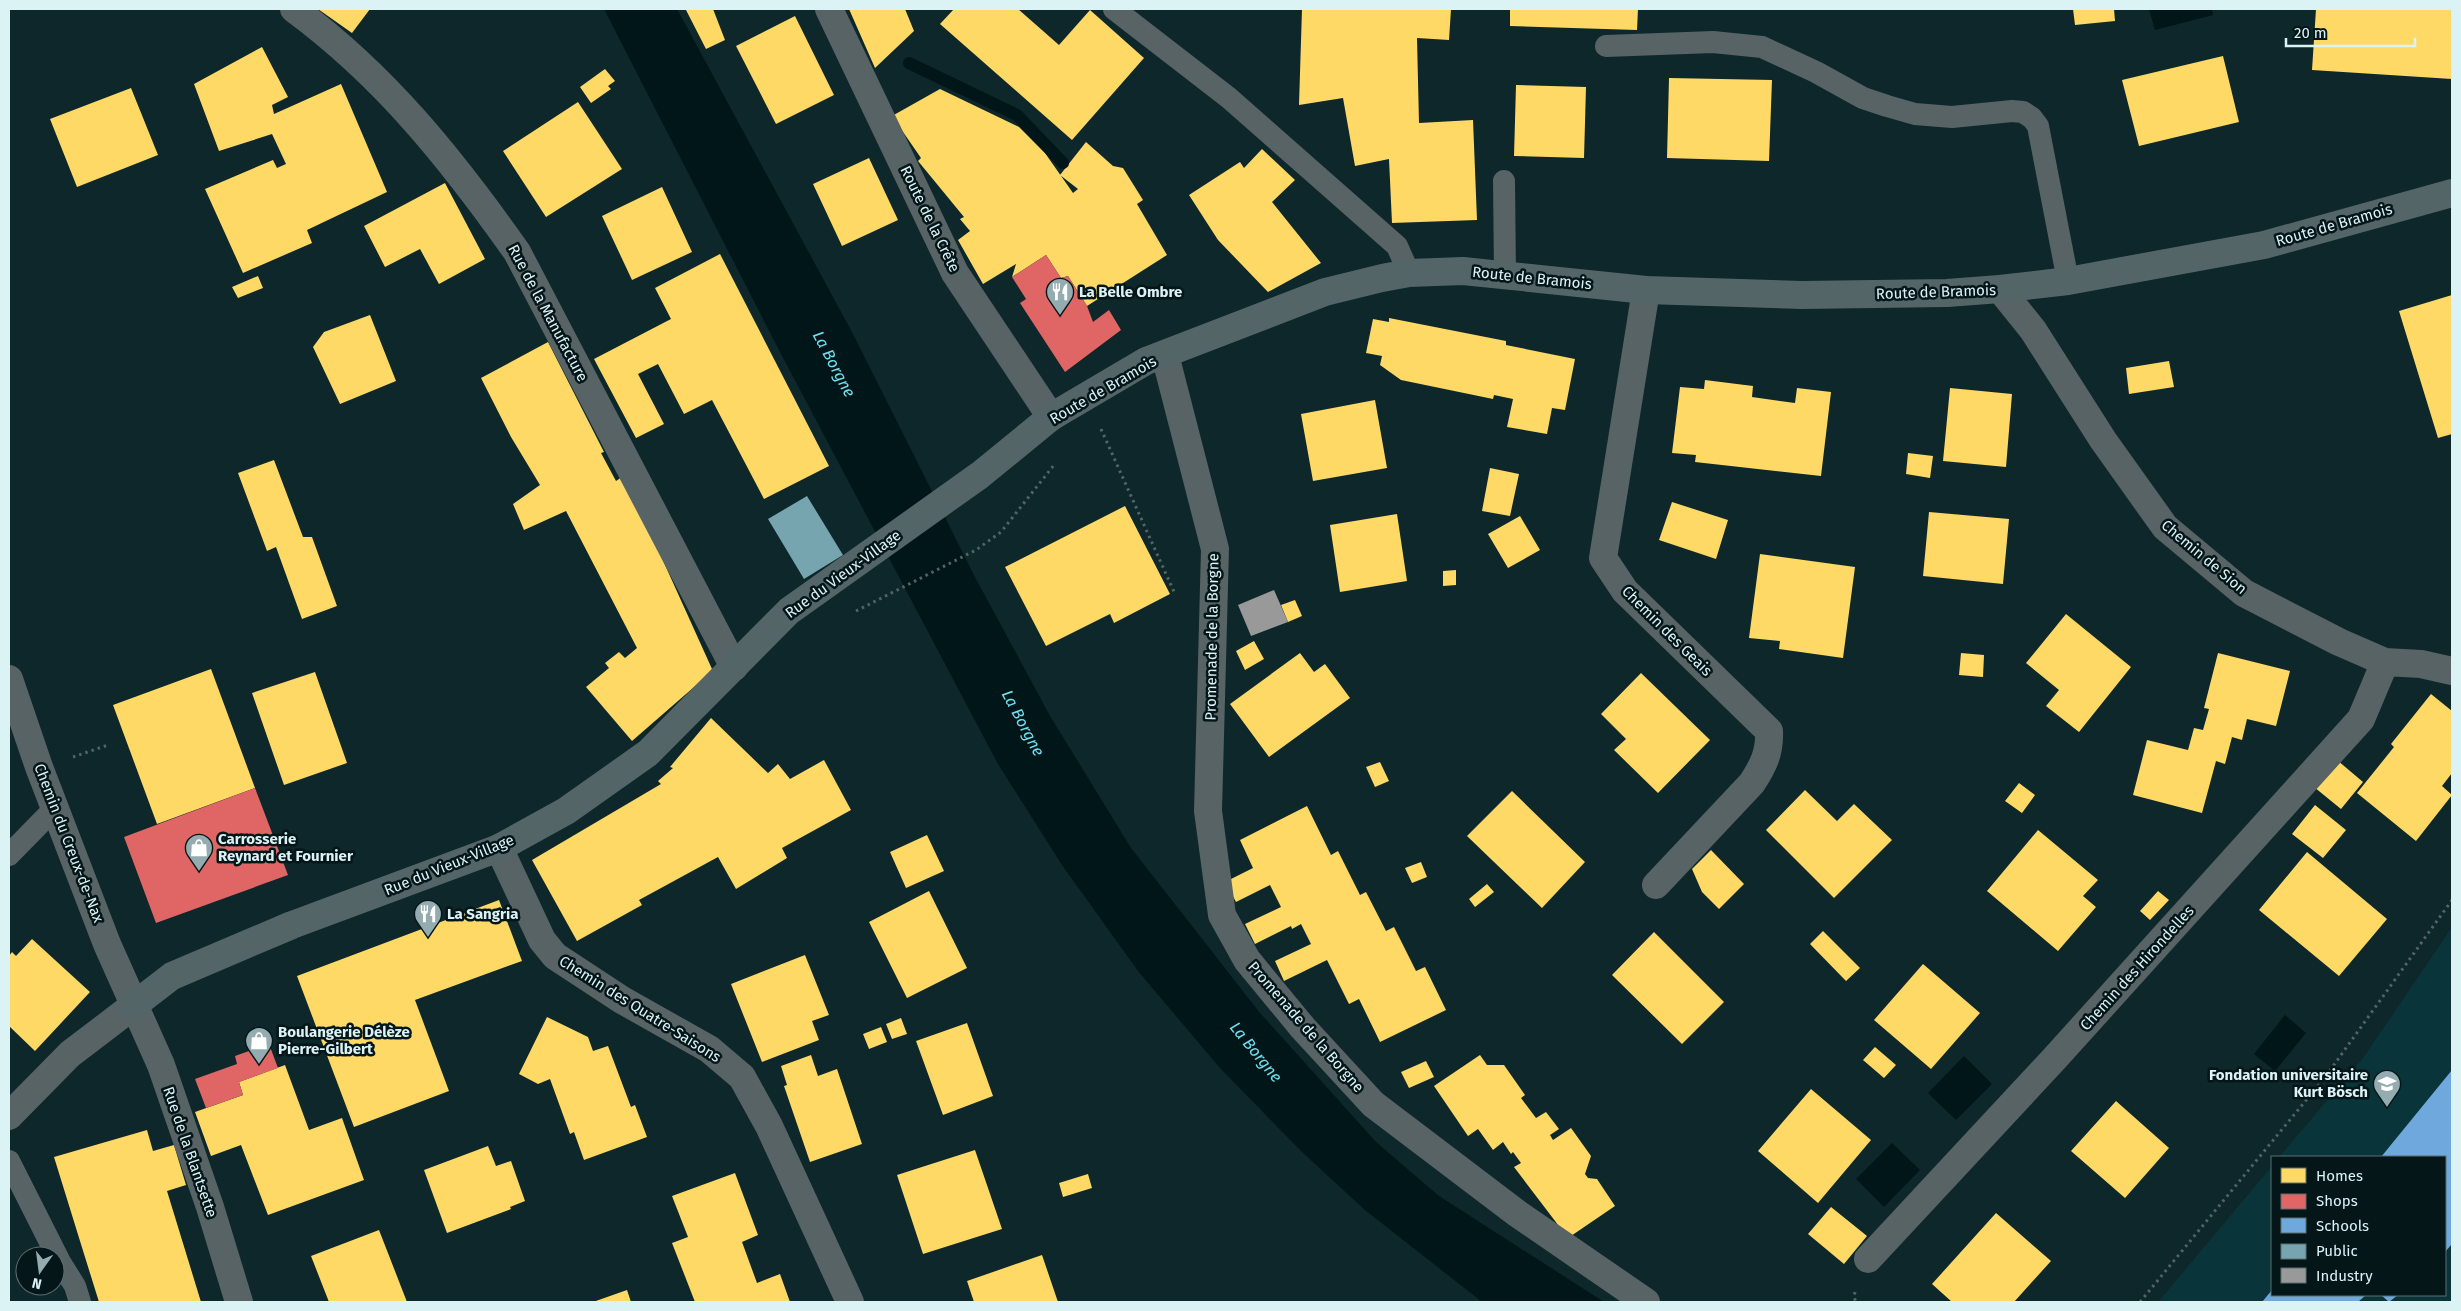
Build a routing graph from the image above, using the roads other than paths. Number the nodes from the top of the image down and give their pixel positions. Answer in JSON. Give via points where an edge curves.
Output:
{"nodes":[{"id":1,"x":294,"y":9,"type":"edge"},
{"id":2,"x":829,"y":9,"type":"edge"},
{"id":3,"x":1114,"y":9,"type":"edge"},
{"id":4,"x":1606,"y":46,"type":"dead end"},
{"id":5,"x":1504,"y":181,"type":"dead end"},
{"id":6,"x":2452,"y":192,"type":"edge"},
{"id":7,"x":1409,"y":273,"type":"junction"},
{"id":8,"x":1505,"y":274,"type":"junction"},
{"id":9,"x":2068,"y":281,"type":"junction"},
{"id":10,"x":1646,"y":290,"type":"junction"},
{"id":11,"x":2000,"y":290,"type":"junction"},
{"id":12,"x":1165,"y":355,"type":"junction"},
{"id":13,"x":1051,"y":417,"type":"junction"},
{"id":14,"x":980,"y":475,"type":"joint"},
{"id":15,"x":2385,"y":662,"type":"junction"},
{"id":16,"x":734,"y":667,"type":"junction"},
{"id":17,"x":2452,"y":671,"type":"edge"},
{"id":18,"x":9,"y":679,"type":"edge"},
{"id":19,"x":55,"y":808,"type":"junction"},
{"id":20,"x":498,"y":848,"type":"junction"},
{"id":21,"x":9,"y":855,"type":"edge"},
{"id":22,"x":1656,"y":885,"type":"dead end"},
{"id":23,"x":133,"y":1006,"type":"junction"},
{"id":24,"x":9,"y":1116,"type":"edge"},
{"id":25,"x":9,"y":1161,"type":"edge"},
{"id":26,"x":1868,"y":1259,"type":"dead end"},
{"id":27,"x":80,"y":1302,"type":"edge"},
{"id":28,"x":239,"y":1302,"type":"edge"},
{"id":29,"x":850,"y":1302,"type":"edge"},
{"id":30,"x":1646,"y":1302,"type":"edge"}],
"edges":[{"from":1,"to":16,"type":"street","name":"Rue de la Manufacture","via":[[379,80],[474,192],[517,252]]},
{"from":2,"to":13,"type":"street","name":"Route de la Crête","via":[[954,273]]},
{"from":3,"to":7,"type":"lane","via":[[1229,98],[1397,246]]},
{"from":4,"to":9,"type":"lane","via":[[1713,42],[1762,47],[1863,98],[1915,114],[1952,117],[2023,112],[2038,126]]},
{"from":5,"to":8,"type":"lane"},
{"from":6,"to":9,"type":"street","name":"Route de Bramois","via":[[2264,245]]},
{"from":7,"to":8,"type":"street","name":"Route de Bramois","via":[[1463,271]]},
{"from":7,"to":12,"type":"street","name":"Route de Bramois","via":[[1325,292]]},
{"from":8,"to":10,"type":"street","name":"Route de Bramois"},
{"from":9,"to":11,"type":"street","name":"Route de Bramois"},
{"from":10,"to":11,"type":"street","name":"Route de Bramois","via":[[1802,295]]},
{"from":10,"to":22,"type":"street","name":"Chemin des Geais","via":[[1603,558],[1625,591],[1769,731],[1770,748],[1752,783]]},
{"from":11,"to":15,"type":"street","name":"Chemin de Sion","via":[[2033,330],[2103,440],[2165,527],[2244,593]]},
{"from":12,"to":13,"type":"street","name":"Route de Bramois","via":[[1146,361]]},
{"from":12,"to":30,"type":"street","name":"Promenade de la Borgne","via":[[1214,549],[1208,812],[1222,915],[1247,960],[1303,1028],[1373,1104],[1518,1214]]},
{"from":13,"to":14,"type":"street","name":"Route de Bramois"},
{"from":14,"to":16,"type":"street","name":"Rue du Vieux-Village","via":[[789,611]]},
{"from":15,"to":17,"type":"street","name":"Chemin de Sion","via":[[2421,664]]},
{"from":15,"to":26,"type":"street","name":"Chemin des Hirondelles","via":[[2361,719],[2055,1058]]},
{"from":16,"to":20,"type":"street","name":"Rue du Vieux-Village","via":[[648,753],[566,811]]},
{"from":18,"to":19,"type":"street","name":"Chemin du Creux-de-Nax"},
{"from":19,"to":21,"type":"lane"},
{"from":19,"to":23,"type":"street","name":"Chemin du Creux-de-Nax"},
{"from":20,"to":23,"type":"street","name":"Rue du Vieux-Village","via":[[292,925],[172,976]]},
{"from":20,"to":29,"type":"street","name":"Chemin des Quatre-Saisons","via":[[542,940],[555,956],[622,1000],[709,1049],[742,1077],[778,1144]]},
{"from":23,"to":24,"type":"street","name":"Rue du Vieux-Village","via":[[70,1054]]},
{"from":23,"to":28,"type":"street","name":"Rue de la Blantsette","via":[[161,1065]]},
{"from":25,"to":27,"type":"lane","via":[[75,1286]]}]}
